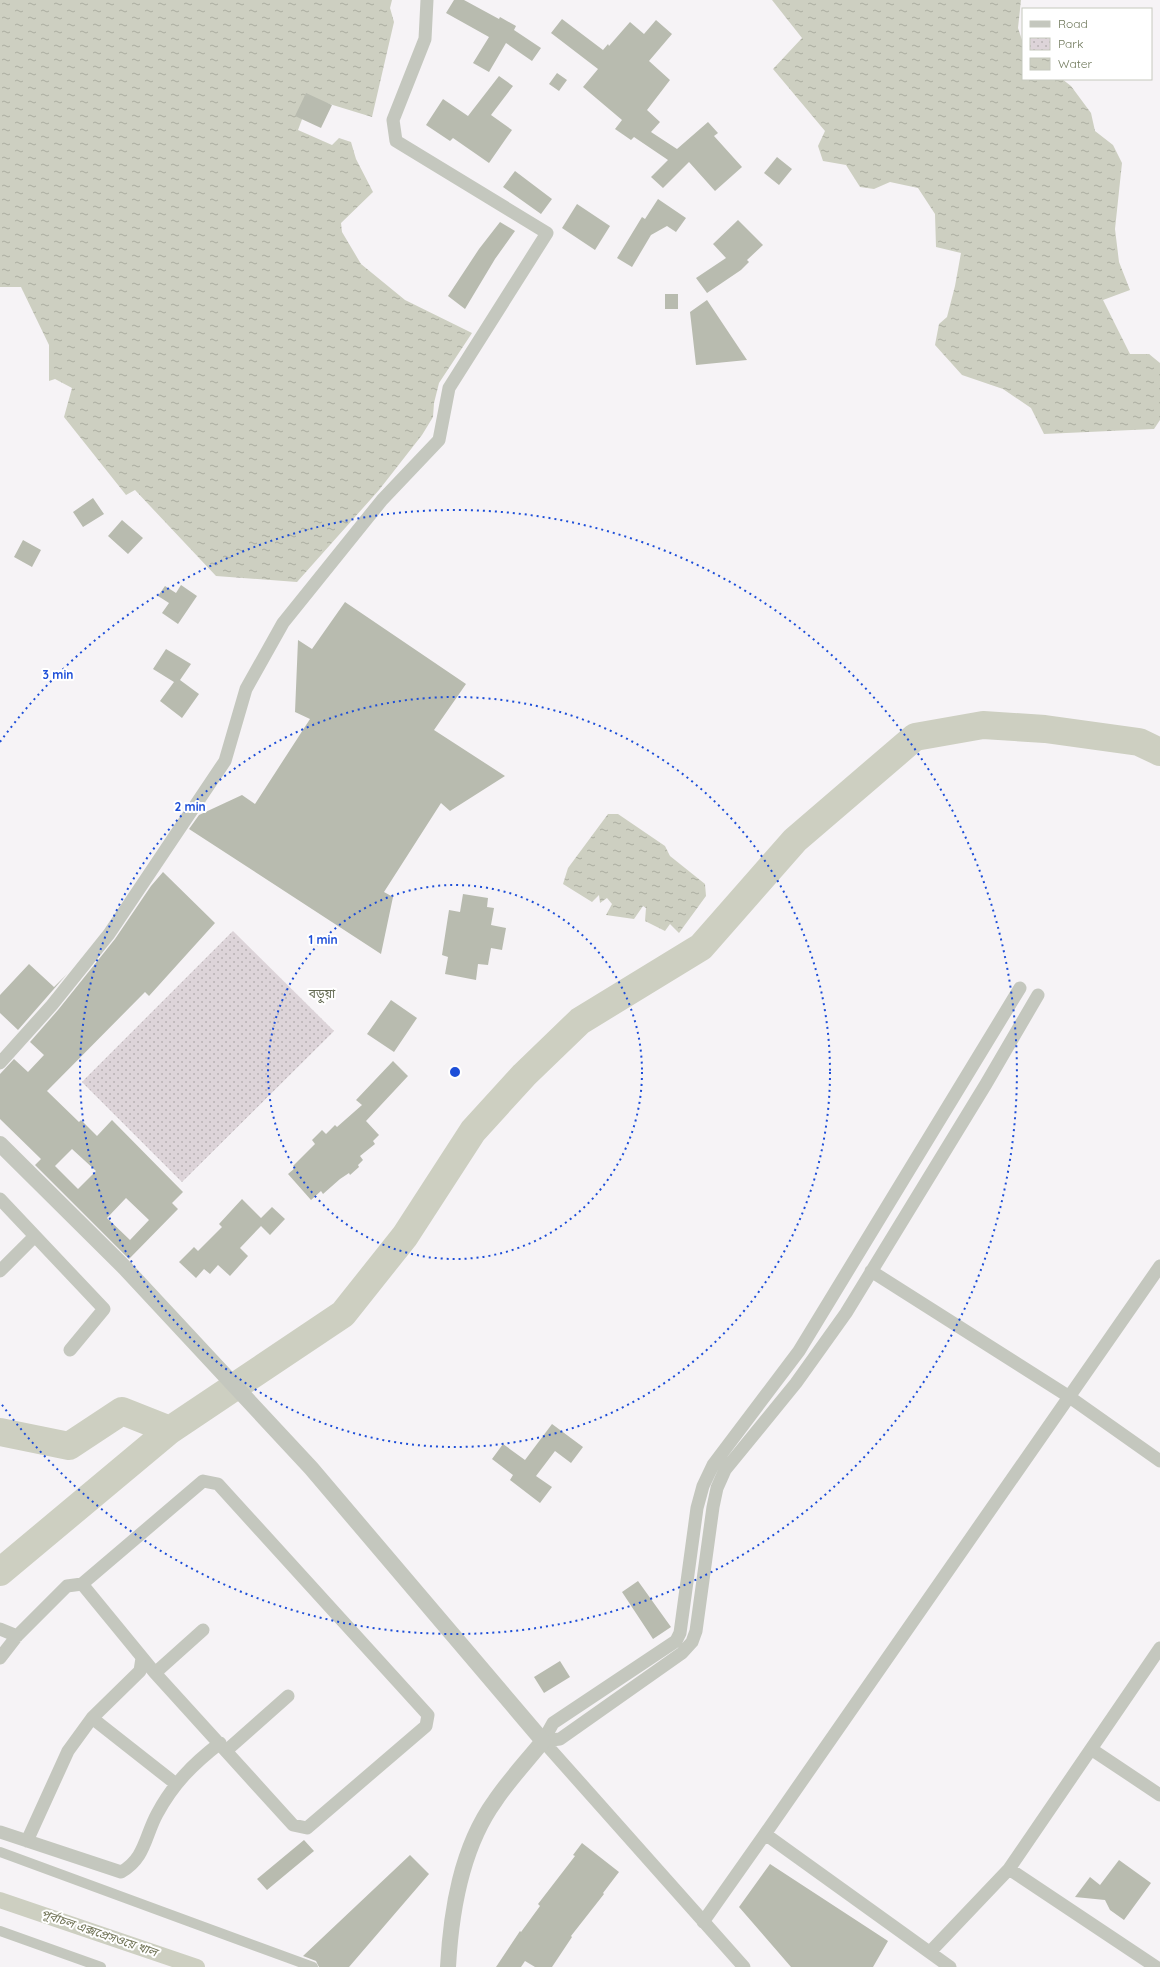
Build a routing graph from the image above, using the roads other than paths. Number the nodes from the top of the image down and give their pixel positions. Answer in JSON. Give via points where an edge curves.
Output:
{"nodes":[{"id":1,"x":427,"y":0,"type":"edge"},
{"id":2,"x":1020,"y":988,"type":"dead end"},
{"id":3,"x":1038,"y":995,"type":"dead end"},
{"id":4,"x":0,"y":1063,"type":"edge"},
{"id":5,"x":968,"y":1072,"type":"junction"},
{"id":6,"x":986,"y":1084,"type":"junction"},
{"id":7,"x":0,"y":1144,"type":"edge"},
{"id":8,"x":0,"y":1199,"type":"edge"},
{"id":9,"x":35,"y":1236,"type":"junction"},
{"id":10,"x":0,"y":1271,"type":"edge"},
{"id":11,"x":871,"y":1271,"type":"junction"},
{"id":12,"x":1158,"y":1273,"type":"edge"},
{"id":13,"x":70,"y":1350,"type":"dead end"},
{"id":14,"x":1068,"y":1396,"type":"junction"},
{"id":15,"x":1160,"y":1461,"type":"edge"},
{"id":16,"x":691,"y":1551,"type":"junction"},
{"id":17,"x":706,"y":1553,"type":"junction"},
{"id":18,"x":82,"y":1584,"type":"junction"},
{"id":19,"x":0,"y":1629,"type":"edge"},
{"id":20,"x":203,"y":1630,"type":"dead end"},
{"id":21,"x":17,"y":1636,"type":"junction"},
{"id":22,"x":1160,"y":1648,"type":"edge"},
{"id":23,"x":0,"y":1658,"type":"edge"},
{"id":24,"x":142,"y":1658,"type":"junction"},
{"id":25,"x":155,"y":1672,"type":"junction"},
{"id":26,"x":288,"y":1696,"type":"dead end"},
{"id":27,"x":92,"y":1718,"type":"junction"},
{"id":28,"x":543,"y":1741,"type":"junction"},
{"id":29,"x":223,"y":1747,"type":"junction"},
{"id":30,"x":1091,"y":1749,"type":"junction"},
{"id":31,"x":176,"y":1784,"type":"junction"},
{"id":32,"x":1160,"y":1795,"type":"edge"},
{"id":33,"x":0,"y":1832,"type":"edge"},
{"id":34,"x":765,"y":1834,"type":"junction"},
{"id":35,"x":27,"y":1841,"type":"junction"},
{"id":36,"x":0,"y":1852,"type":"edge"},
{"id":37,"x":1009,"y":1869,"type":"junction"},
{"id":38,"x":703,"y":1922,"type":"junction"},
{"id":39,"x":0,"y":1931,"type":"edge"},
{"id":40,"x":0,"y":1936,"type":"edge"},
{"id":41,"x":930,"y":1952,"type":"junction"},
{"id":42,"x":92,"y":1967,"type":"edge"},
{"id":43,"x":101,"y":1967,"type":"edge"},
{"id":44,"x":313,"y":1967,"type":"edge"},
{"id":45,"x":448,"y":1967,"type":"edge"},
{"id":46,"x":744,"y":1967,"type":"edge"},
{"id":47,"x":950,"y":1967,"type":"edge"},
{"id":48,"x":1156,"y":1967,"type":"edge"}],
"edges":[{"from":1,"to":4,"type":"street","via":[[425,39],[393,120],[396,141],[547,233],[449,388],[438,440],[382,500],[282,623],[246,690],[225,761],[109,934],[52,1005]]},
{"from":2,"to":5,"type":"street"},
{"from":3,"to":6,"type":"street"},
{"from":5,"to":6,"type":"street"},
{"from":5,"to":16,"type":"street","via":[[799,1351],[713,1465],[703,1486],[697,1508]]},
{"from":6,"to":11,"type":"street"},
{"from":7,"to":28,"type":"street","via":[[125,1268],[311,1468]]},
{"from":8,"to":9,"type":"street"},
{"from":9,"to":10,"type":"street"},
{"from":9,"to":13,"type":"street","via":[[104,1309]]},
{"from":11,"to":14,"type":"street"},
{"from":11,"to":17,"type":"street","via":[[823,1346],[725,1470],[717,1488]]},
{"from":12,"to":14,"type":"street"},
{"from":14,"to":15,"type":"street"},
{"from":14,"to":34,"type":"street"},
{"from":16,"to":17,"type":"street"},
{"from":16,"to":28,"type":"street","via":[[680,1633],[676,1642],[553,1723]]},
{"from":17,"to":28,"type":"street","via":[[696,1631],[692,1642],[682,1653],[560,1739]]},
{"from":18,"to":21,"type":"street","via":[[67,1586]]},
{"from":18,"to":24,"type":"street"},
{"from":18,"to":29,"type":"street","via":[[203,1481],[218,1484],[428,1715],[426,1726],[307,1828],[294,1825]]},
{"from":19,"to":21,"type":"street"},
{"from":20,"to":25,"type":"street"},
{"from":21,"to":23,"type":"street"},
{"from":22,"to":30,"type":"street"},
{"from":24,"to":25,"type":"street"},
{"from":24,"to":27,"type":"street","via":[[140,1671]]},
{"from":25,"to":29,"type":"street"},
{"from":26,"to":29,"type":"street"},
{"from":27,"to":31,"type":"street"},
{"from":27,"to":35,"type":"street","via":[[68,1750]]},
{"from":28,"to":38,"type":"street"},
{"from":28,"to":45,"type":"street","via":[[495,1801],[472,1842],[457,1892]]},
{"from":29,"to":31,"type":"street","via":[[195,1762]]},
{"from":30,"to":32,"type":"street"},
{"from":30,"to":37,"type":"street"},
{"from":31,"to":35,"type":"street","via":[[157,1814],[139,1858],[121,1872]]},
{"from":33,"to":35,"type":"street"},
{"from":34,"to":38,"type":"street"},
{"from":34,"to":41,"type":"street"},
{"from":36,"to":44,"type":"street"},
{"from":37,"to":41,"type":"street"},
{"from":37,"to":48,"type":"street"},
{"from":38,"to":46,"type":"street"},
{"from":39,"to":43,"type":"street"},
{"from":40,"to":42,"type":"street"},
{"from":41,"to":47,"type":"street"}]}
